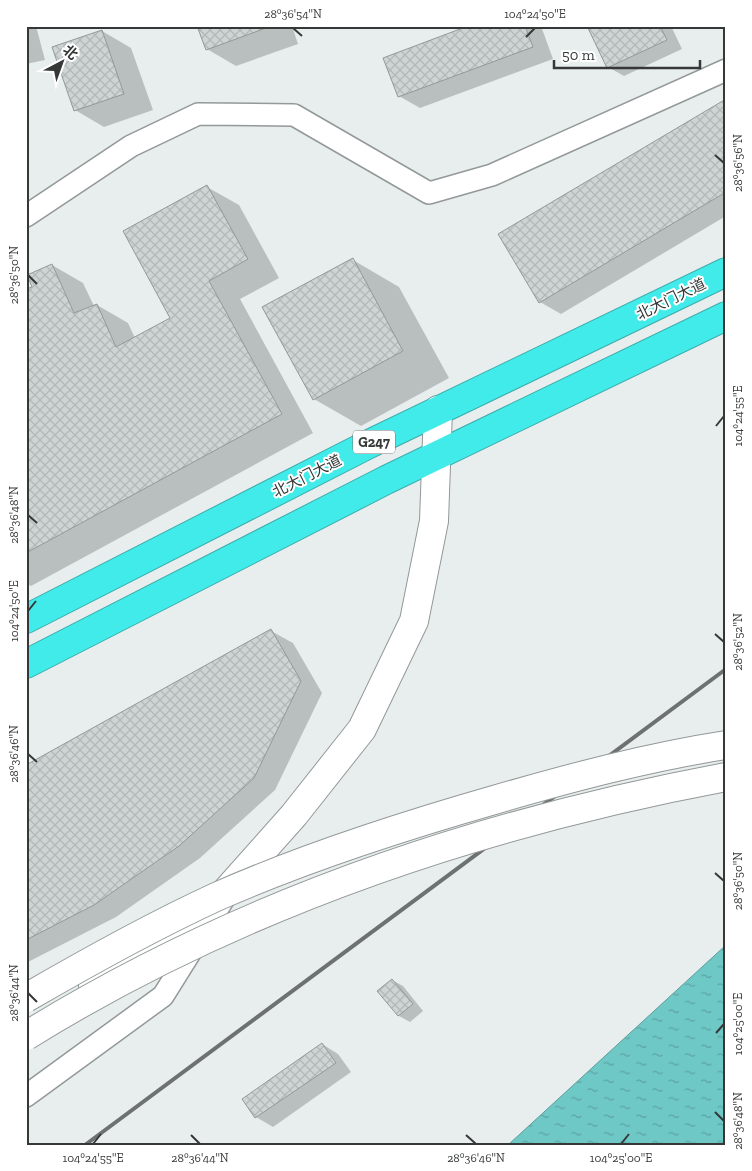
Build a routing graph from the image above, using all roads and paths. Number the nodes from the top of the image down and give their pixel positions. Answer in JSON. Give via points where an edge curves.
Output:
{"nodes":[{"id":1,"x":726,"y":70,"type":"edge"},
{"id":2,"x":26,"y":216,"type":"edge"},
{"id":3,"x":726,"y":272,"type":"edge"},
{"id":4,"x":726,"y":316,"type":"edge"},
{"id":5,"x":438,"y":410,"type":"junction"},
{"id":6,"x":436,"y":455,"type":"junction"},
{"id":7,"x":26,"y":620,"type":"edge"},
{"id":8,"x":26,"y":664,"type":"edge"},
{"id":9,"x":726,"y":745,"type":"edge"},
{"id":10,"x":726,"y":777,"type":"edge"},
{"id":11,"x":228,"y":892,"type":"junction"},
{"id":12,"x":26,"y":998,"type":"edge"},
{"id":13,"x":26,"y":1035,"type":"edge"},
{"id":14,"x":26,"y":1096,"type":"edge"}],
"edges":[{"from":1,"to":2,"type":"street","via":[[492,175],[429,193],[294,115],[198,114],[131,146]]},
{"from":3,"to":5,"type":"highway","name":"北大门大道","number":"G247"},
{"from":4,"to":6,"type":"highway","number":"G247"},
{"from":5,"to":6,"type":"main road"},
{"from":5,"to":7,"type":"highway","name":"北大门大道","number":"G247"},
{"from":6,"to":8,"type":"highway","number":"G247"},
{"from":6,"to":11,"type":"main road","via":[[434,521],[414,621],[362,730]]},
{"from":9,"to":12,"type":"main road","bridge":true,"via":[[533,789],[324,854],[167,921]]},
{"from":10,"to":13,"type":"main road","bridge":true,"via":[[626,798],[512,828],[336,885],[255,916],[181,950]]},
{"from":11,"to":13,"type":"main road"},
{"from":11,"to":14,"type":"street","via":[[163,996]]}]}
